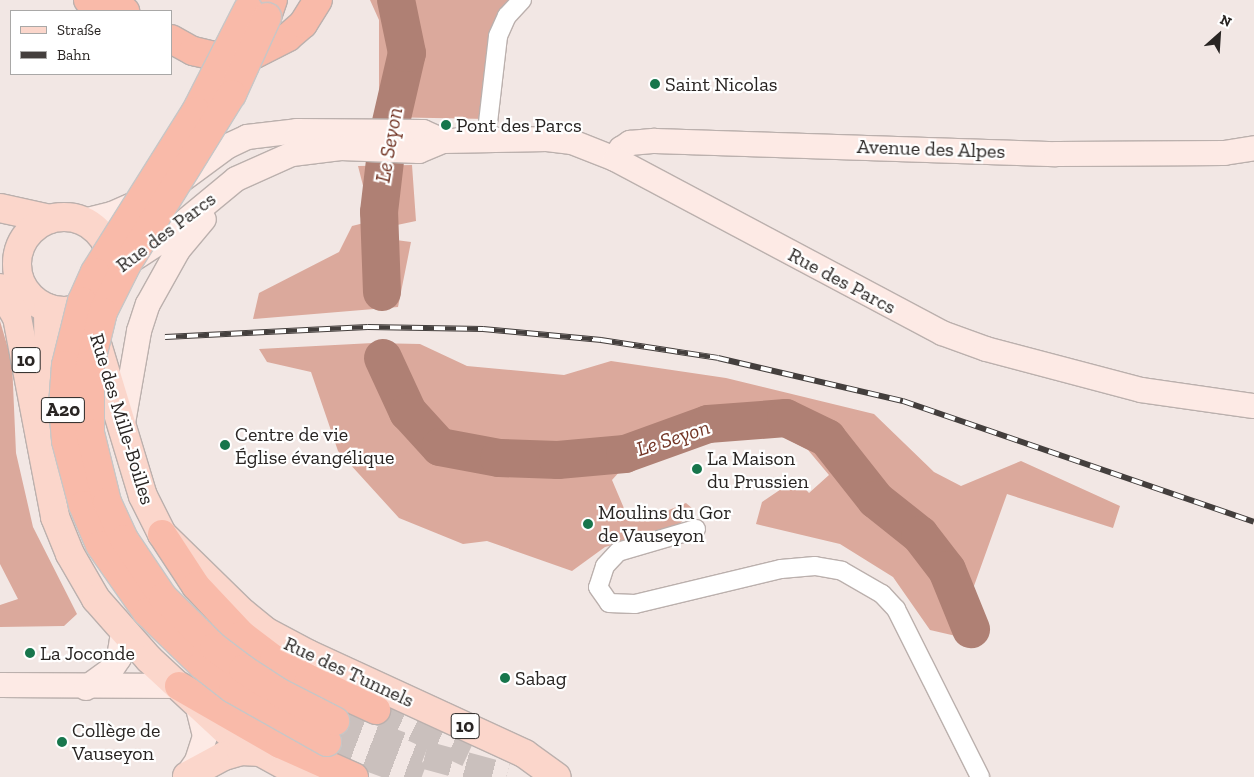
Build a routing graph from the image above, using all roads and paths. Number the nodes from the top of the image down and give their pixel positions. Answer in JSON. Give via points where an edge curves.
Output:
{"nodes":[{"id":1,"x":88,"y":0,"type":"edge"},
{"id":2,"x":318,"y":0,"type":"edge"},
{"id":3,"x":522,"y":0,"type":"edge"},
{"id":4,"x":260,"y":7,"type":"edge"},
{"id":5,"x":122,"y":10,"type":"edge"},
{"id":6,"x":172,"y":39,"type":"edge"},
{"id":7,"x":486,"y":140,"type":"junction"},
{"id":8,"x":443,"y":141,"type":"junction"},
{"id":9,"x":1254,"y":149,"type":"edge"},
{"id":10,"x":615,"y":159,"type":"junction"},
{"id":11,"x":222,"y":189,"type":"junction"},
{"id":12,"x":0,"y":208,"type":"edge"},
{"id":13,"x":50,"y":219,"type":"junction"},
{"id":14,"x":84,"y":221,"type":"junction"},
{"id":15,"x":9,"y":258,"type":"edge"},
{"id":16,"x":110,"y":274,"type":"junction"},
{"id":17,"x":0,"y":288,"type":"edge"},
{"id":18,"x":91,"y":302,"type":"junction"},
{"id":19,"x":48,"y":308,"type":"junction"},
{"id":20,"x":1254,"y":406,"type":"edge"},
{"id":21,"x":123,"y":423,"type":"junction"},
{"id":22,"x":39,"y":436,"type":"junction"},
{"id":23,"x":696,"y":529,"type":"dead end"},
{"id":24,"x":162,"y":534,"type":"junction"},
{"id":25,"x":123,"y":632,"type":"junction"},
{"id":26,"x":0,"y":685,"type":"edge"},
{"id":27,"x":179,"y":686,"type":"junction"},
{"id":28,"x":86,"y":688,"type":"junction"},
{"id":29,"x":198,"y":708,"type":"junction"},
{"id":30,"x":376,"y":710,"type":"tunnel mouth"},
{"id":31,"x":331,"y":732,"type":"tunnel mouth"},
{"id":32,"x":261,"y":752,"type":"junction"},
{"id":33,"x":187,"y":776,"type":"edge"},
{"id":34,"x":306,"y":777,"type":"edge"},
{"id":35,"x":354,"y":777,"type":"edge"},
{"id":36,"x":557,"y":777,"type":"edge"},
{"id":37,"x":980,"y":777,"type":"edge"}],
"edges":[{"from":1,"to":5,"type":"highway"},
{"from":2,"to":6,"type":"highway","via":[[303,24],[288,37],[255,54],[212,56]]},
{"from":3,"to":7,"type":"street","via":[[507,16],[498,36]]},
{"from":4,"to":31,"type":"highway","number":"A20","bridge":true,"via":[[232,94],[127,264],[103,312],[90,365],[90,433],[107,502],[124,539],[163,597],[214,647]]},
{"from":7,"to":8,"type":"main road","name":"Rue des Parcs"},
{"from":7,"to":10,"type":"main road","name":"Rue des Parcs","via":[[572,142]]},
{"from":8,"to":11,"type":"main road","name":"Rue des Parcs","via":[[419,151],[310,150],[255,168]]},
{"from":8,"to":14,"type":"main road","name":"Rue des Parcs","via":[[423,132],[297,131],[247,137],[228,146],[167,189],[112,214]]},
{"from":9,"to":10,"type":"main road","name":"Avenue des Alpes","via":[[1224,153],[1056,154],[638,142],[621,149]]},
{"from":10,"to":20,"type":"main road","name":"Rue des Parcs","via":[[942,333],[986,349],[1141,390]]},
{"from":11,"to":16,"type":"main road","name":"Rue des Parcs","via":[[161,241]]},
{"from":11,"to":21,"type":"main road","name":"Rue des Parcs","via":[[162,276],[148,304],[139,331]]},
{"from":12,"to":13,"type":"main road"},
{"from":13,"to":14,"type":"main road","via":[[73,217]]},
{"from":13,"to":15,"type":"main road","via":[[37,225]]},
{"from":14,"to":16,"type":"main road","via":[[106,242],[111,258]]},
{"from":15,"to":19,"type":"main road","via":[[30,295]]},
{"from":16,"to":18,"type":"main road","via":[[102,292]]},
{"from":17,"to":22,"type":"main road","number":"10","via":[[17,317]]},
{"from":18,"to":19,"type":"main road","via":[[63,311]]},
{"from":18,"to":21,"type":"main road","name":"Rue des Mille-Boilles","number":"10","via":[[100,356]]},
{"from":19,"to":22,"type":"main road","number":"10","via":[[49,382]]},
{"from":21,"to":22,"type":"main road","via":[[92,411],[74,411],[55,418]]},
{"from":21,"to":24,"type":"main road","name":"Rue des Mille-Boilles","number":"10","via":[[144,496]]},
{"from":22,"to":25,"type":"main road","number":"10","via":[[55,517],[70,554],[96,599]]},
{"from":23,"to":37,"type":"street","via":[[618,552],[605,566],[598,587],[609,603],[635,604],[781,569],[815,566],[842,571],[882,594],[910,631]]},
{"from":24,"to":30,"type":"highway","via":[[196,586],[242,635],[288,667]]},
{"from":24,"to":36,"type":"main road","name":"Rue des Tunnels","number":"10","via":[[243,613],[277,638],[525,754]]},
{"from":25,"to":27,"type":"main road","number":"10"},
{"from":25,"to":28,"type":"main road","via":[[119,658],[111,670]]},
{"from":26,"to":28,"type":"main road"},
{"from":27,"to":28,"type":"main road"},
{"from":27,"to":29,"type":"main road","number":"10"},
{"from":27,"to":35,"type":"highway","via":[[280,744]]},
{"from":29,"to":32,"type":"main road","number":"10","via":[[233,737]]},
{"from":29,"to":33,"type":"main road","via":[[205,736],[202,749]]},
{"from":32,"to":33,"type":"main road","via":[[240,751],[224,756]]},
{"from":32,"to":34,"type":"main road","number":"10"}]}
